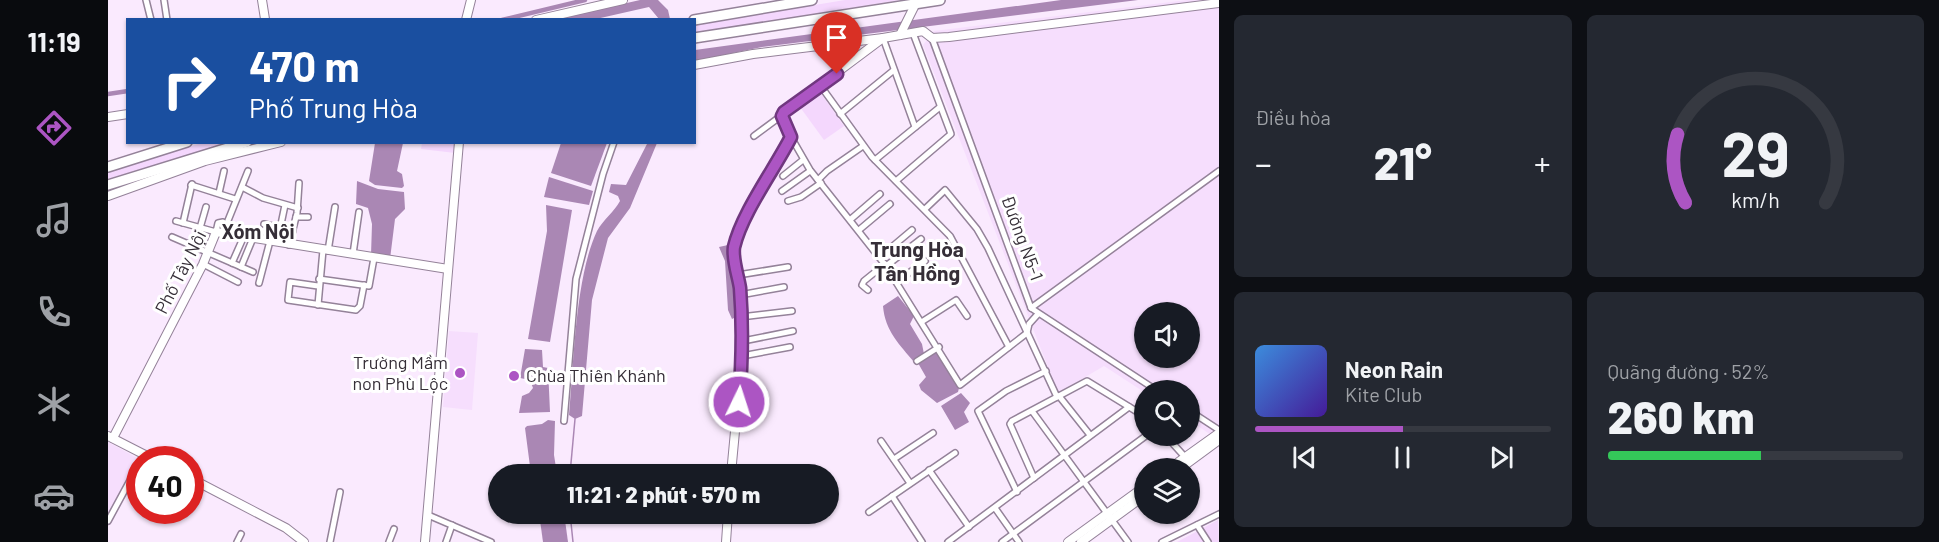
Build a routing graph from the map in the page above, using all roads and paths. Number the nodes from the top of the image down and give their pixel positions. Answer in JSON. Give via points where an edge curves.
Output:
{"nodes":[{"id":1,"x":146,"y":0,"type":"edge"},
{"id":2,"x":164,"y":0,"type":"edge"},
{"id":3,"x":262,"y":0,"type":"edge"},
{"id":4,"x":471,"y":0,"type":"edge"},
{"id":5,"x":623,"y":0,"type":"edge"},
{"id":6,"x":812,"y":0,"type":"edge"},
{"id":7,"x":940,"y":0,"type":"edge"},
{"id":8,"x":1219,"y":3,"type":"edge"},
{"id":9,"x":914,"y":9,"type":"dead end"},
{"id":10,"x":150,"y":18,"type":"edge"},
{"id":11,"x":167,"y":18,"type":"edge"},
{"id":12,"x":265,"y":18,"type":"edge"},
{"id":13,"x":466,"y":18,"type":"edge"},
{"id":14,"x":545,"y":18,"type":"edge"},
{"id":15,"x":696,"y":20,"type":"edge"},
{"id":16,"x":902,"y":32,"type":"junction"},
{"id":17,"x":913,"y":33,"type":"junction"},
{"id":18,"x":696,"y":38,"type":"edge"},
{"id":19,"x":883,"y":38,"type":"junction"},
{"id":20,"x":932,"y":38,"type":"junction"},
{"id":21,"x":696,"y":65,"type":"edge"},
{"id":22,"x":894,"y":70,"type":"junction"},
{"id":23,"x":820,"y":85,"type":"junction"},
{"id":24,"x":940,"y":107,"type":"junction"},
{"id":25,"x":126,"y":114,"type":"edge"},
{"id":26,"x":840,"y":114,"type":"junction"},
{"id":27,"x":782,"y":116,"type":"junction"},
{"id":28,"x":108,"y":117,"type":"edge"},
{"id":29,"x":915,"y":127,"type":"junction"},
{"id":30,"x":754,"y":136,"type":"dead end"},
{"id":31,"x":791,"y":137,"type":"junction"},
{"id":32,"x":181,"y":144,"type":"edge"},
{"id":33,"x":240,"y":144,"type":"edge"},
{"id":34,"x":273,"y":144,"type":"edge"},
{"id":35,"x":459,"y":144,"type":"edge"},
{"id":36,"x":613,"y":144,"type":"edge"},
{"id":37,"x":863,"y":146,"type":"junction"},
{"id":38,"x":875,"y":159,"type":"junction"},
{"id":39,"x":803,"y":160,"type":"junction"},
{"id":40,"x":108,"y":167,"type":"edge"},
{"id":41,"x":224,"y":171,"type":"dead end"},
{"id":42,"x":248,"y":171,"type":"dead end"},
{"id":43,"x":810,"y":171,"type":"junction"},
{"id":44,"x":1219,"y":171,"type":"edge"},
{"id":45,"x":783,"y":176,"type":"dead end"},
{"id":46,"x":896,"y":181,"type":"junction"},
{"id":47,"x":819,"y":182,"type":"junction"},
{"id":48,"x":299,"y":183,"type":"dead end"},
{"id":49,"x":108,"y":186,"type":"edge"},
{"id":50,"x":242,"y":187,"type":"junction"},
{"id":51,"x":782,"y":191,"type":"dead end"},
{"id":52,"x":219,"y":192,"type":"junction"},
{"id":53,"x":880,"y":194,"type":"dead end"},
{"id":54,"x":108,"y":196,"type":"edge"},
{"id":55,"x":235,"y":199,"type":"junction"},
{"id":56,"x":788,"y":201,"type":"dead end"},
{"id":57,"x":890,"y":204,"type":"dead end"},
{"id":58,"x":285,"y":205,"type":"junction"},
{"id":59,"x":206,"y":207,"type":"dead end"},
{"id":60,"x":335,"y":207,"type":"dead end"},
{"id":61,"x":298,"y":208,"type":"junction"},
{"id":62,"x":925,"y":208,"type":"junction"},
{"id":63,"x":359,"y":212,"type":"dead end"},
{"id":64,"x":296,"y":217,"type":"junction"},
{"id":65,"x":308,"y":217,"type":"dead end"},
{"id":66,"x":851,"y":219,"type":"junction"},
{"id":67,"x":176,"y":221,"type":"dead end"},
{"id":68,"x":183,"y":223,"type":"junction"},
{"id":69,"x":227,"y":223,"type":"junction"},
{"id":70,"x":264,"y":224,"type":"dead end"},
{"id":71,"x":200,"y":228,"type":"junction"},
{"id":72,"x":280,"y":229,"type":"junction"},
{"id":73,"x":860,"y":230,"type":"junction"},
{"id":74,"x":912,"y":230,"type":"dead end"},
{"id":75,"x":216,"y":231,"type":"junction"},
{"id":76,"x":293,"y":231,"type":"junction"},
{"id":77,"x":234,"y":234,"type":"junction"},
{"id":78,"x":244,"y":236,"type":"junction"},
{"id":79,"x":172,"y":237,"type":"dead end"},
{"id":80,"x":253,"y":238,"type":"junction"},
{"id":81,"x":921,"y":239,"type":"dead end"},
{"id":82,"x":270,"y":241,"type":"junction"},
{"id":83,"x":289,"y":245,"type":"junction"},
{"id":84,"x":326,"y":250,"type":"junction"},
{"id":85,"x":208,"y":252,"type":"junction"},
{"id":86,"x":353,"y":255,"type":"junction"},
{"id":87,"x":880,"y":257,"type":"junction"},
{"id":88,"x":374,"y":258,"type":"junction"},
{"id":89,"x":925,"y":261,"type":"dead end"},
{"id":90,"x":232,"y":263,"type":"junction"},
{"id":91,"x":203,"y":264,"type":"junction"},
{"id":92,"x":885,"y":265,"type":"junction"},
{"id":93,"x":241,"y":267,"type":"junction"},
{"id":94,"x":788,"y":267,"type":"dead end"},
{"id":95,"x":448,"y":269,"type":"junction"},
{"id":96,"x":253,"y":272,"type":"dead end"},
{"id":97,"x":738,"y":275,"type":"junction"},
{"id":98,"x":319,"y":279,"type":"junction"},
{"id":99,"x":238,"y":282,"type":"dead end"},
{"id":100,"x":897,"y":282,"type":"junction"},
{"id":101,"x":259,"y":283,"type":"dead end"},
{"id":102,"x":364,"y":285,"type":"junction"},
{"id":103,"x":318,"y":286,"type":"junction"},
{"id":104,"x":784,"y":287,"type":"dead end"},
{"id":105,"x":868,"y":290,"type":"dead end"},
{"id":106,"x":740,"y":295,"type":"junction"},
{"id":107,"x":318,"y":305,"type":"junction"},
{"id":108,"x":1032,"y":308,"type":"junction"},
{"id":109,"x":792,"y":311,"type":"dead end"},
{"id":110,"x":1038,"y":314,"type":"junction"},
{"id":111,"x":967,"y":316,"type":"dead end"},
{"id":112,"x":741,"y":317,"type":"junction"},
{"id":113,"x":923,"y":321,"type":"junction"},
{"id":114,"x":793,"y":331,"type":"dead end"},
{"id":115,"x":1027,"y":333,"type":"junction"},
{"id":116,"x":742,"y":341,"type":"junction"},
{"id":117,"x":790,"y":347,"type":"dead end"},
{"id":118,"x":939,"y":347,"type":"junction"},
{"id":119,"x":1009,"y":347,"type":"junction"},
{"id":120,"x":742,"y":356,"type":"junction"},
{"id":121,"x":919,"y":360,"type":"dead end"},
{"id":122,"x":1046,"y":371,"type":"junction"},
{"id":123,"x":1140,"y":380,"type":"edge"},
{"id":124,"x":1058,"y":396,"type":"junction"},
{"id":125,"x":1129,"y":407,"type":"junction"},
{"id":126,"x":1134,"y":410,"type":"edge"},
{"id":127,"x":1032,"y":411,"type":"junction"},
{"id":128,"x":1200,"y":418,"type":"edge"},
{"id":129,"x":564,"y":421,"type":"dead end"},
{"id":130,"x":1219,"y":431,"type":"edge"},
{"id":131,"x":933,"y":433,"type":"dead end"},
{"id":132,"x":1090,"y":435,"type":"junction"},
{"id":133,"x":111,"y":437,"type":"edge"},
{"id":134,"x":1219,"y":440,"type":"edge"},
{"id":135,"x":881,"y":441,"type":"dead end"},
{"id":136,"x":1134,"y":445,"type":"edge"},
{"id":137,"x":126,"y":448,"type":"edge"},
{"id":138,"x":955,"y":453,"type":"dead end"},
{"id":139,"x":1064,"y":455,"type":"junction"},
{"id":140,"x":1189,"y":458,"type":"edge"},
{"id":141,"x":1190,"y":458,"type":"edge"},
{"id":142,"x":894,"y":459,"type":"junction"},
{"id":143,"x":732,"y":464,"type":"edge"},
{"id":144,"x":929,"y":470,"type":"junction"},
{"id":145,"x":1034,"y":478,"type":"junction"},
{"id":146,"x":1084,"y":482,"type":"junction"},
{"id":147,"x":910,"y":483,"type":"junction"},
{"id":148,"x":204,"y":485,"type":"edge"},
{"id":149,"x":126,"y":487,"type":"edge"},
{"id":150,"x":340,"y":492,"type":"dead end"},
{"id":151,"x":1017,"y":492,"type":"junction"},
{"id":152,"x":892,"y":496,"type":"junction"},
{"id":153,"x":1134,"y":496,"type":"edge"},
{"id":154,"x":1134,"y":502,"type":"edge"},
{"id":155,"x":995,"y":508,"type":"junction"},
{"id":156,"x":868,"y":512,"type":"dead end"},
{"id":157,"x":428,"y":514,"type":"junction"},
{"id":158,"x":1219,"y":514,"type":"edge"},
{"id":159,"x":1111,"y":516,"type":"junction"},
{"id":160,"x":108,"y":521,"type":"edge"},
{"id":161,"x":727,"y":524,"type":"edge"},
{"id":162,"x":452,"y":525,"type":"junction"},
{"id":163,"x":1197,"y":525,"type":"junction"},
{"id":164,"x":969,"y":527,"type":"junction"},
{"id":165,"x":394,"y":529,"type":"dead end"},
{"id":166,"x":472,"y":533,"type":"junction"},
{"id":167,"x":242,"y":534,"type":"dead end"},
{"id":168,"x":1014,"y":534,"type":"junction"},
{"id":169,"x":1005,"y":541,"type":"edge"},
{"id":170,"x":237,"y":542,"type":"edge"},
{"id":171,"x":304,"y":542,"type":"edge"},
{"id":172,"x":330,"y":542,"type":"edge"},
{"id":173,"x":389,"y":542,"type":"edge"},
{"id":174,"x":425,"y":542,"type":"edge"},
{"id":175,"x":446,"y":542,"type":"edge"},
{"id":176,"x":468,"y":542,"type":"edge"},
{"id":177,"x":492,"y":542,"type":"edge"},
{"id":178,"x":726,"y":542,"type":"edge"},
{"id":179,"x":922,"y":542,"type":"edge"},
{"id":180,"x":948,"y":542,"type":"edge"},
{"id":181,"x":1019,"y":542,"type":"edge"},
{"id":182,"x":1068,"y":542,"type":"edge"},
{"id":183,"x":1081,"y":542,"type":"edge"},
{"id":184,"x":1128,"y":542,"type":"edge"},
{"id":185,"x":1162,"y":542,"type":"edge"},
{"id":186,"x":1208,"y":542,"type":"edge"}],
"edges":[{"from":1,"to":10,"type":"street"},
{"from":2,"to":11,"type":"street"},
{"from":3,"to":12,"type":"street"},
{"from":4,"to":13,"type":"street"},
{"from":5,"to":14,"type":"street"},
{"from":6,"to":15,"type":"highway"},
{"from":7,"to":18,"type":"highway"},
{"from":8,"to":20,"type":"street"},
{"from":9,"to":16,"type":"street"},
{"from":16,"to":17,"type":"street"},
{"from":16,"to":19,"type":"street"},
{"from":17,"to":20,"type":"street","via":[[925,32]]},
{"from":17,"to":24,"type":"street"},
{"from":19,"to":21,"type":"street"},
{"from":19,"to":22,"type":"street"},
{"from":19,"to":23,"type":"street"},
{"from":20,"to":108,"type":"street","name":"Đường N5-1"},
{"from":22,"to":26,"type":"street"},
{"from":22,"to":29,"type":"street"},
{"from":23,"to":26,"type":"street"},
{"from":23,"to":27,"type":"street"},
{"from":24,"to":29,"type":"street"},
{"from":24,"to":46,"type":"street","via":[[951,134]]},
{"from":25,"to":28,"type":"street"},
{"from":26,"to":37,"type":"street"},
{"from":27,"to":30,"type":"street"},
{"from":27,"to":31,"type":"street"},
{"from":29,"to":38,"type":"street"},
{"from":31,"to":39,"type":"street"},
{"from":31,"to":97,"type":"street","via":[[739,232],[733,249]]},
{"from":32,"to":40,"type":"highway"},
{"from":33,"to":49,"type":"highway"},
{"from":34,"to":54,"type":"street","via":[[205,161]]},
{"from":35,"to":95,"type":"street"},
{"from":36,"to":129,"type":"street","via":[[576,279]]},
{"from":37,"to":38,"type":"street"},
{"from":37,"to":47,"type":"street","via":[[827,171]]},
{"from":38,"to":46,"type":"street"},
{"from":39,"to":43,"type":"street"},
{"from":39,"to":45,"type":"street"},
{"from":41,"to":52,"type":"street"},
{"from":42,"to":50,"type":"street"},
{"from":43,"to":47,"type":"street"},
{"from":43,"to":51,"type":"street"},
{"from":44,"to":108,"type":"street"},
{"from":46,"to":62,"type":"street"},
{"from":47,"to":56,"type":"street"},
{"from":47,"to":66,"type":"street"},
{"from":48,"to":61,"type":"street"},
{"from":50,"to":55,"type":"street"},
{"from":50,"to":58,"type":"street"},
{"from":52,"to":55,"type":"street"},
{"from":52,"to":68,"type":"street","via":[[191,184]]},
{"from":53,"to":66,"type":"street"},
{"from":55,"to":69,"type":"street"},
{"from":57,"to":73,"type":"street"},
{"from":58,"to":61,"type":"street"},
{"from":58,"to":72,"type":"street"},
{"from":59,"to":71,"type":"street"},
{"from":60,"to":84,"type":"street"},
{"from":61,"to":64,"type":"street"},
{"from":62,"to":115,"type":"street","via":[[945,190],[964,211],[988,248]]},
{"from":62,"to":119,"type":"street","via":[[950,236]]},
{"from":63,"to":86,"type":"street"},
{"from":64,"to":65,"type":"street"},
{"from":64,"to":76,"type":"street"},
{"from":66,"to":73,"type":"street"},
{"from":67,"to":68,"type":"street"},
{"from":68,"to":71,"type":"street"},
{"from":69,"to":75,"type":"street","via":[[218,223]]},
{"from":69,"to":77,"type":"street"},
{"from":70,"to":72,"type":"street"},
{"from":71,"to":75,"type":"street"},
{"from":72,"to":76,"type":"street"},
{"from":73,"to":87,"type":"street"},
{"from":74,"to":87,"type":"street"},
{"from":75,"to":77,"type":"street","name":"Phố Tây Nội"},
{"from":75,"to":85,"type":"street","name":"Phố Tây Nội"},
{"from":76,"to":83,"type":"street"},
{"from":77,"to":78,"type":"street","name":"Phố Tây Nội"},
{"from":78,"to":80,"type":"street","name":"Phố Tây Nội"},
{"from":78,"to":90,"type":"street"},
{"from":79,"to":85,"type":"street"},
{"from":80,"to":82,"type":"street","name":"Phố Tây Nội"},
{"from":80,"to":93,"type":"street"},
{"from":81,"to":92,"type":"street"},
{"from":82,"to":83,"type":"street","name":"Phố Tây Nội"},
{"from":82,"to":101,"type":"street"},
{"from":83,"to":84,"type":"street","name":"Phố Tây Nội"},
{"from":84,"to":86,"type":"street","name":"Phố Tây Nội"},
{"from":84,"to":98,"type":"street"},
{"from":85,"to":90,"type":"street"},
{"from":85,"to":91,"type":"street","name":"Phố Tây Nội"},
{"from":86,"to":88,"type":"street","name":"Phố Tây Nội"},
{"from":87,"to":92,"type":"street"},
{"from":88,"to":95,"type":"street","name":"Phố Tây Nội"},
{"from":88,"to":102,"type":"street","via":[[369,286]]},
{"from":89,"to":100,"type":"street"},
{"from":90,"to":93,"type":"street"},
{"from":91,"to":99,"type":"street"},
{"from":91,"to":133,"type":"street","name":"Phố Tây Nội"},
{"from":92,"to":100,"type":"street"},
{"from":92,"to":105,"type":"street","via":[[867,277],[862,285]]},
{"from":93,"to":96,"type":"street"},
{"from":94,"to":97,"type":"street"},
{"from":95,"to":157,"type":"street"},
{"from":97,"to":106,"type":"street"},
{"from":98,"to":102,"type":"street"},
{"from":98,"to":103,"type":"street"},
{"from":100,"to":113,"type":"street"},
{"from":102,"to":107,"type":"street","via":[[356,310]]},
{"from":103,"to":107,"type":"street"},
{"from":103,"to":107,"type":"street","via":[[291,282],[288,299]]},
{"from":104,"to":106,"type":"street"},
{"from":106,"to":112,"type":"street"},
{"from":108,"to":110,"type":"street","name":"Đường N5-1"},
{"from":109,"to":112,"type":"street"},
{"from":110,"to":115,"type":"street"},
{"from":110,"to":123,"type":"street","name":"Đường N5-1"},
{"from":111,"to":113,"type":"street","via":[[956,300]]},
{"from":112,"to":116,"type":"street"},
{"from":113,"to":118,"type":"street"},
{"from":114,"to":116,"type":"street"},
{"from":115,"to":119,"type":"street"},
{"from":115,"to":122,"type":"street"},
{"from":116,"to":120,"type":"street"},
{"from":117,"to":120,"type":"street"},
{"from":118,"to":119,"type":"street","via":[[960,385]]},
{"from":118,"to":121,"type":"street"},
{"from":120,"to":143,"type":"street"},
{"from":122,"to":124,"type":"street"},
{"from":122,"to":151,"type":"street","via":[[1006,391],[978,411]]},
{"from":124,"to":125,"type":"street","via":[[1088,381]]},
{"from":124,"to":127,"type":"street"},
{"from":124,"to":132,"type":"street"},
{"from":125,"to":126,"type":"street"},
{"from":125,"to":132,"type":"street"},
{"from":127,"to":139,"type":"street"},
{"from":127,"to":145,"type":"street","via":[[1010,424]]},
{"from":128,"to":130,"type":"street"},
{"from":130,"to":140,"type":"street"},
{"from":131,"to":142,"type":"street"},
{"from":132,"to":139,"type":"street"},
{"from":133,"to":137,"type":"street"},
{"from":134,"to":141,"type":"street"},
{"from":135,"to":142,"type":"street"},
{"from":136,"to":146,"type":"street"},
{"from":138,"to":144,"type":"street"},
{"from":139,"to":145,"type":"street"},
{"from":139,"to":146,"type":"street"},
{"from":142,"to":147,"type":"street"},
{"from":144,"to":147,"type":"street"},
{"from":144,"to":164,"type":"street"},
{"from":145,"to":151,"type":"street"},
{"from":146,"to":159,"type":"street"},
{"from":146,"to":168,"type":"street"},
{"from":147,"to":152,"type":"street"},
{"from":148,"to":171,"type":"street","via":[[286,528]]},
{"from":149,"to":160,"type":"street"},
{"from":150,"to":172,"type":"street"},
{"from":151,"to":155,"type":"street"},
{"from":152,"to":156,"type":"street"},
{"from":152,"to":179,"type":"street"},
{"from":153,"to":159,"type":"street"},
{"from":154,"to":159,"type":"street"},
{"from":155,"to":164,"type":"street"},
{"from":155,"to":168,"type":"street"},
{"from":157,"to":162,"type":"street"},
{"from":157,"to":174,"type":"street"},
{"from":158,"to":163,"type":"street"},
{"from":159,"to":182,"type":"street"},
{"from":159,"to":183,"type":"street"},
{"from":159,"to":184,"type":"street"},
{"from":161,"to":178,"type":"street"},
{"from":162,"to":166,"type":"street"},
{"from":162,"to":175,"type":"street"},
{"from":163,"to":185,"type":"street"},
{"from":163,"to":186,"type":"street"},
{"from":164,"to":180,"type":"street"},
{"from":165,"to":173,"type":"street"},
{"from":166,"to":176,"type":"street"},
{"from":166,"to":177,"type":"street"},
{"from":167,"to":170,"type":"street"},
{"from":168,"to":169,"type":"street"},
{"from":168,"to":181,"type":"street"}]}
